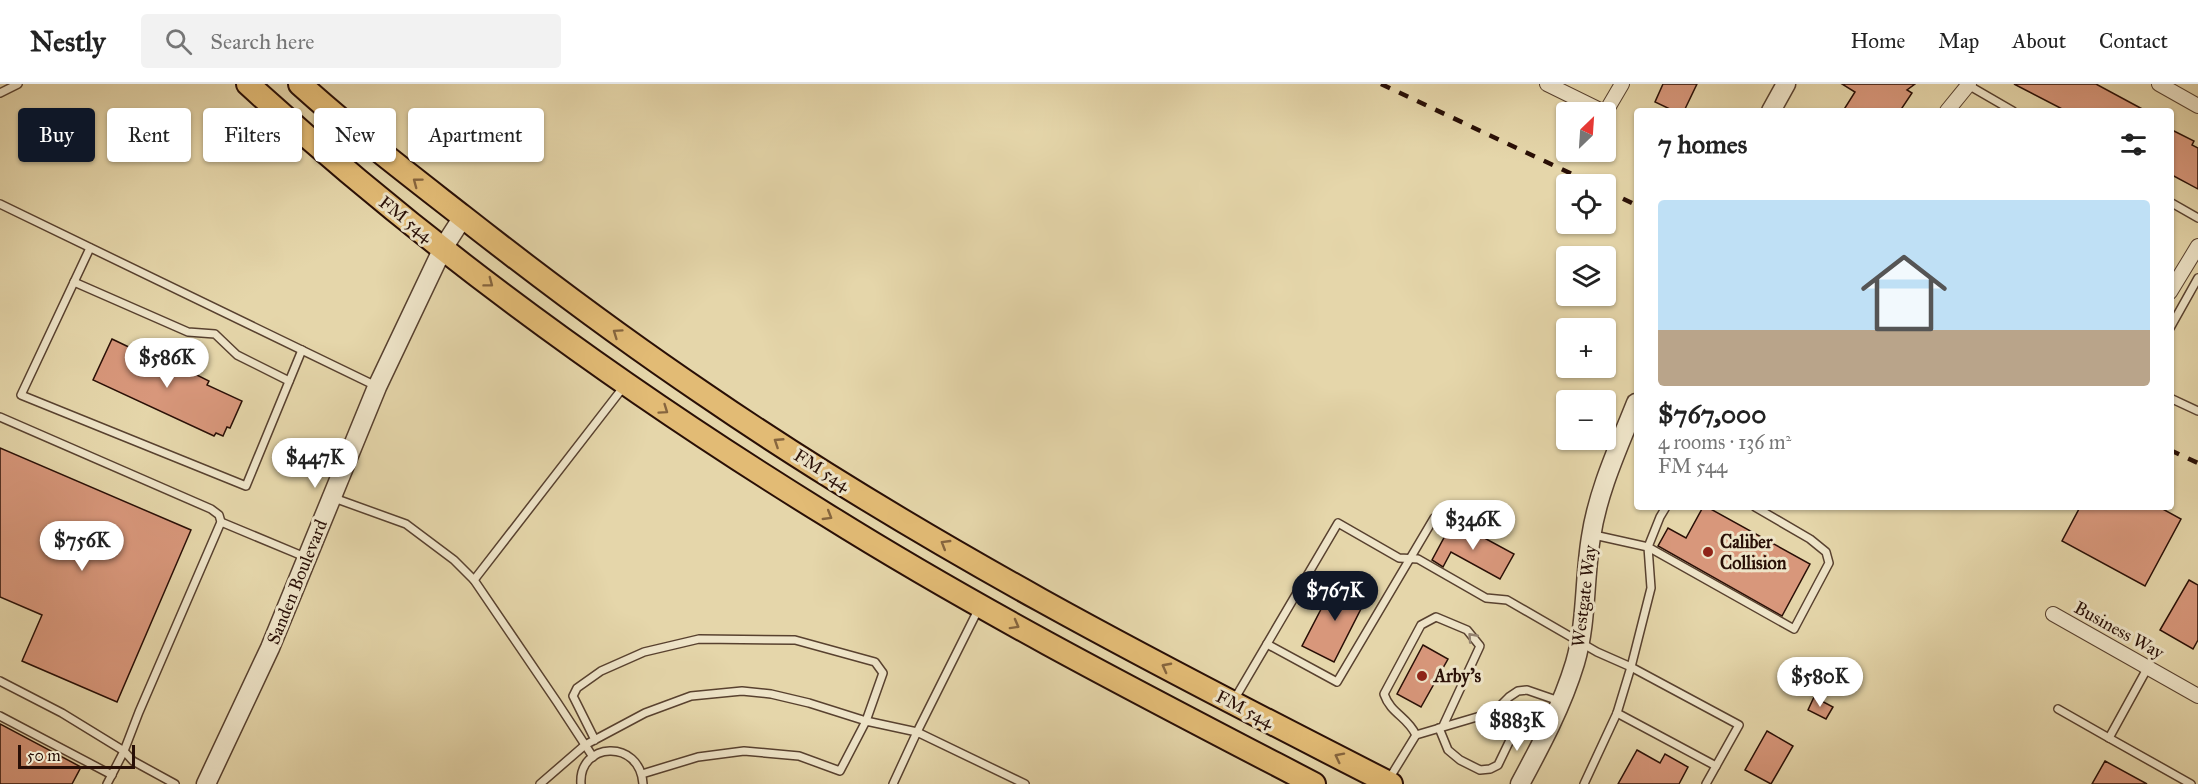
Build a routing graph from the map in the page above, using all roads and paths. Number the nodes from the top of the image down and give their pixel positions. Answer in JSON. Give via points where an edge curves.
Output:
{"nodes":[{"id":1,"x":18,"y":84,"type":"edge"},
{"id":2,"x":249,"y":84,"type":"edge"},
{"id":3,"x":300,"y":84,"type":"edge"},
{"id":4,"x":1547,"y":84,"type":"edge"},
{"id":5,"x":1622,"y":84,"type":"edge"},
{"id":6,"x":1786,"y":84,"type":"edge"},
{"id":7,"x":2159,"y":84,"type":"edge"},
{"id":8,"x":1969,"y":85,"type":"edge"},
{"id":9,"x":0,"y":93,"type":"edge"},
{"id":10,"x":1583,"y":102,"type":"edge"},
{"id":11,"x":1611,"y":102,"type":"edge"},
{"id":12,"x":2198,"y":106,"type":"edge"},
{"id":13,"x":1773,"y":108,"type":"edge"},
{"id":14,"x":1950,"y":108,"type":"edge"},
{"id":15,"x":2008,"y":108,"type":"edge"},
{"id":16,"x":0,"y":204,"type":"edge"},
{"id":17,"x":2174,"y":204,"type":"edge"},
{"id":18,"x":463,"y":217,"type":"junction"},
{"id":19,"x":2198,"y":218,"type":"edge"},
{"id":20,"x":2198,"y":246,"type":"edge"},
{"id":21,"x":90,"y":248,"type":"junction"},
{"id":22,"x":443,"y":248,"type":"junction"},
{"id":23,"x":2198,"y":278,"type":"edge"},
{"id":24,"x":74,"y":282,"type":"junction"},
{"id":25,"x":2174,"y":285,"type":"edge"},
{"id":26,"x":2174,"y":321,"type":"edge"},
{"id":27,"x":302,"y":350,"type":"junction"},
{"id":28,"x":289,"y":381,"type":"junction"},
{"id":29,"x":627,"y":383,"type":"junction"},
{"id":30,"x":377,"y":387,"type":"junction"},
{"id":31,"x":2174,"y":400,"type":"edge"},
{"id":32,"x":1634,"y":408,"type":"edge"},
{"id":33,"x":2198,"y":411,"type":"edge"},
{"id":34,"x":0,"y":417,"type":"edge"},
{"id":35,"x":332,"y":497,"type":"junction"},
{"id":36,"x":1664,"y":510,"type":"edge"},
{"id":37,"x":1760,"y":510,"type":"edge"},
{"id":38,"x":1434,"y":518,"type":"dead end"},
{"id":39,"x":221,"y":522,"type":"junction"},
{"id":40,"x":1591,"y":534,"type":"junction"},
{"id":41,"x":1648,"y":547,"type":"junction"},
{"id":42,"x":308,"y":558,"type":"junction"},
{"id":43,"x":1411,"y":559,"type":"junction"},
{"id":44,"x":995,"y":573,"type":"junction"},
{"id":45,"x":474,"y":580,"type":"junction"},
{"id":46,"x":981,"y":606,"type":"junction"},
{"id":47,"x":2053,"y":614,"type":"dead end"},
{"id":48,"x":1580,"y":641,"type":"junction"},
{"id":49,"x":1267,"y":644,"type":"junction"},
{"id":50,"x":1632,"y":667,"type":"junction"},
{"id":51,"x":2148,"y":667,"type":"junction"},
{"id":52,"x":0,"y":681,"type":"edge"},
{"id":53,"x":2198,"y":696,"type":"edge"},
{"id":54,"x":1233,"y":702,"type":"junction"},
{"id":55,"x":1561,"y":702,"type":"junction"},
{"id":56,"x":2058,"y":710,"type":"dead end"},
{"id":57,"x":1494,"y":712,"type":"junction"},
{"id":58,"x":1617,"y":713,"type":"junction"},
{"id":59,"x":0,"y":716,"type":"edge"},
{"id":60,"x":866,"y":721,"type":"junction"},
{"id":61,"x":1441,"y":727,"type":"junction"},
{"id":62,"x":917,"y":732,"type":"junction"},
{"id":63,"x":1416,"y":735,"type":"junction"},
{"id":64,"x":2109,"y":738,"type":"junction"},
{"id":65,"x":595,"y":740,"type":"junction"},
{"id":66,"x":585,"y":745,"type":"junction"},
{"id":67,"x":124,"y":752,"type":"junction"},
{"id":68,"x":593,"y":757,"type":"junction"},
{"id":69,"x":1716,"y":766,"type":"junction"},
{"id":70,"x":642,"y":774,"type":"junction"},
{"id":71,"x":112,"y":775,"type":"junction"},
{"id":72,"x":1389,"y":783,"type":"edge"},
{"id":73,"x":107,"y":784,"type":"edge"},
{"id":74,"x":175,"y":784,"type":"edge"},
{"id":75,"x":206,"y":784,"type":"edge"},
{"id":76,"x":540,"y":784,"type":"edge"},
{"id":77,"x":581,"y":784,"type":"edge"},
{"id":78,"x":643,"y":784,"type":"edge"},
{"id":79,"x":893,"y":784,"type":"edge"},
{"id":80,"x":1025,"y":784,"type":"edge"},
{"id":81,"x":1314,"y":784,"type":"edge"},
{"id":82,"x":1520,"y":784,"type":"edge"},
{"id":83,"x":1584,"y":784,"type":"edge"},
{"id":84,"x":1706,"y":784,"type":"edge"},
{"id":85,"x":2191,"y":784,"type":"edge"}],
"edges":[{"from":1,"to":9,"type":"lane"},
{"from":2,"to":22,"type":"main road","name":"FM 544","number":"FM 544","via":[[352,176]]},
{"from":18,"to":3,"type":"main road","name":"FM 544","number":"FM 544","one_way":true,"via":[[374,149]]},
{"from":4,"to":10,"type":"street"},
{"from":5,"to":11,"type":"street"},
{"from":6,"to":13,"type":"street"},
{"from":7,"to":12,"type":"street"},
{"from":8,"to":14,"type":"street"},
{"from":8,"to":15,"type":"lane"},
{"from":16,"to":21,"type":"lane"},
{"from":17,"to":19,"type":"lane"},
{"from":18,"to":22,"type":"street","name":"Sanden Boulevard"},
{"from":44,"to":18,"type":"main road","name":"FM 544","number":"FM 544","one_way":true,"via":[[845,485],[704,395],[556,290]]},
{"from":20,"to":25,"type":"street"},
{"from":21,"to":24,"type":"lane"},
{"from":21,"to":27,"type":"lane"},
{"from":22,"to":29,"type":"main road","name":"FM 544","number":"FM 544","one_way":true},
{"from":22,"to":30,"type":"street","name":"Sanden Boulevard"},
{"from":23,"to":26,"type":"lane"},
{"from":24,"to":28,"type":"lane","via":[[188,332],[215,334],[237,355]]},
{"from":24,"to":28,"type":"lane","via":[[21,395],[246,486]]},
{"from":27,"to":28,"type":"lane"},
{"from":27,"to":30,"type":"lane"},
{"from":29,"to":45,"type":"lane"},
{"from":29,"to":46,"type":"main road","name":"FM 544","number":"FM 544","one_way":true,"via":[[826,515]]},
{"from":30,"to":35,"type":"street","name":"Sanden Boulevard"},
{"from":31,"to":33,"type":"lane"},
{"from":32,"to":40,"type":"street","name":"Westgate Way","via":[[1612,462]]},
{"from":34,"to":39,"type":"lane","via":[[211,508]]},
{"from":35,"to":42,"type":"street","name":"Sanden Boulevard"},
{"from":35,"to":45,"type":"lane","via":[[406,524]]},
{"from":36,"to":41,"type":"lane"},
{"from":37,"to":41,"type":"lane","via":[[1810,538],[1826,552],[1828,563],[1794,629]]},
{"from":38,"to":43,"type":"lane"},
{"from":39,"to":42,"type":"lane"},
{"from":39,"to":67,"type":"lane"},
{"from":40,"to":41,"type":"lane"},
{"from":40,"to":48,"type":"street","name":"Westgate Way"},
{"from":41,"to":50,"type":"lane","via":[[1651,588]]},
{"from":42,"to":75,"type":"street","name":"Sanden Boulevard"},
{"from":43,"to":48,"type":"lane","via":[[1418,559],[1486,598],[1507,600]]},
{"from":43,"to":49,"type":"lane","via":[[1399,558],[1338,523]]},
{"from":43,"to":49,"type":"lane","via":[[1337,682]]},
{"from":44,"to":46,"type":"main road"},
{"from":54,"to":44,"type":"main road","name":"FM 544","number":"FM 544","one_way":true},
{"from":45,"to":66,"type":"lane"},
{"from":46,"to":62,"type":"lane"},
{"from":46,"to":81,"type":"main road","name":"FM 544","number":"FM 544","one_way":true},
{"from":47,"to":51,"type":"street","name":"Business Way"},
{"from":48,"to":50,"type":"lane"},
{"from":48,"to":55,"type":"street","name":"Westgate Way"},
{"from":49,"to":54,"type":"lane"},
{"from":50,"to":58,"type":"lane"},
{"from":50,"to":69,"type":"lane","via":[[1739,725]]},
{"from":51,"to":53,"type":"street","name":"Business Way"},
{"from":51,"to":64,"type":"lane"},
{"from":52,"to":67,"type":"lane","via":[[62,713]]},
{"from":72,"to":54,"type":"main road","name":"FM 544","number":"FM 544","one_way":true},
{"from":55,"to":57,"type":"lane","via":[[1527,690],[1518,691]]},
{"from":55,"to":82,"type":"street","name":"Westgate Way"},
{"from":56,"to":64,"type":"lane"},
{"from":57,"to":61,"type":"lane"},
{"from":57,"to":61,"type":"lane","via":[[1511,738],[1501,761],[1490,769],[1475,768],[1448,750]]},
{"from":58,"to":69,"type":"lane"},
{"from":58,"to":83,"type":"lane"},
{"from":59,"to":71,"type":"lane"},
{"from":60,"to":62,"type":"lane"},
{"from":60,"to":65,"type":"lane","via":[[790,698],[742,691],[691,696],[645,713]]},
{"from":60,"to":65,"type":"lane","via":[[883,673],[875,662],[795,640],[699,639],[644,652],[601,671],[575,691],[573,696]]},
{"from":60,"to":70,"type":"lane","via":[[840,771],[799,756],[744,751],[698,757]]},
{"from":61,"to":63,"type":"lane"},
{"from":61,"to":63,"type":"lane","one_way":true,"via":[[1480,646],[1467,630],[1436,617],[1420,626],[1384,694],[1388,707],[1411,723]]},
{"from":62,"to":79,"type":"lane"},
{"from":62,"to":80,"type":"lane"},
{"from":63,"to":72,"type":"lane"},
{"from":64,"to":85,"type":"lane"},
{"from":65,"to":66,"type":"lane"},
{"from":66,"to":68,"type":"lane"},
{"from":66,"to":76,"type":"lane"},
{"from":67,"to":71,"type":"lane"},
{"from":67,"to":74,"type":"lane"},
{"from":68,"to":70,"type":"lane","via":[[609,751],[626,754]]},
{"from":68,"to":77,"type":"lane","via":[[583,771]]},
{"from":69,"to":84,"type":"lane"},
{"from":70,"to":78,"type":"lane"},
{"from":71,"to":73,"type":"lane"}]}
